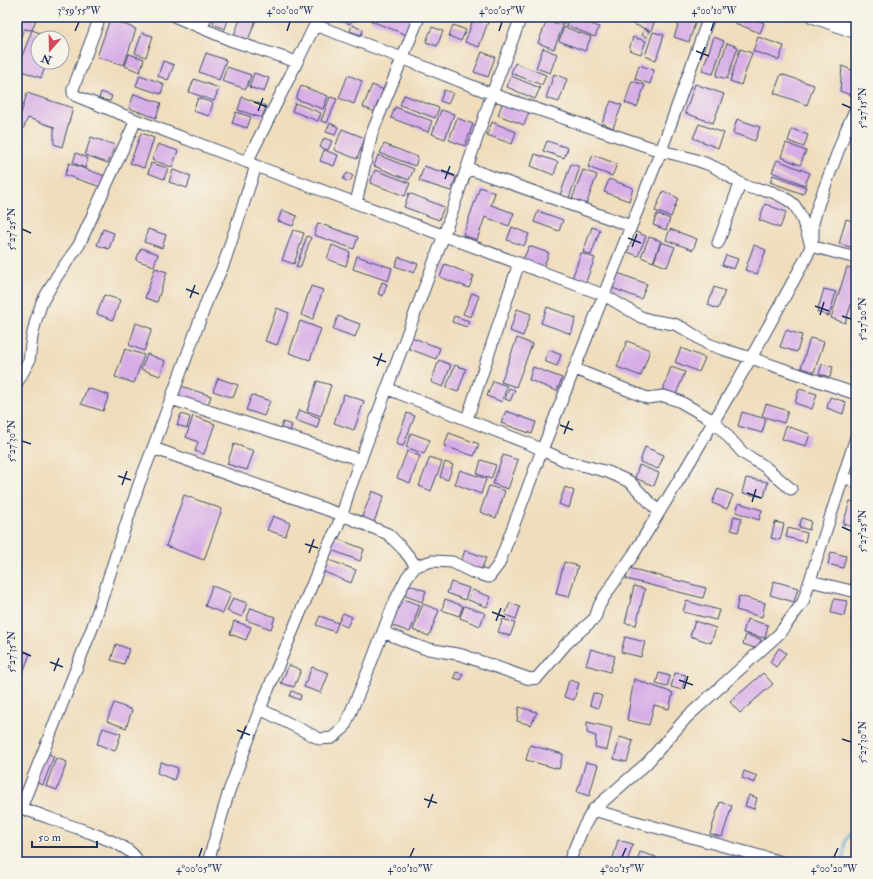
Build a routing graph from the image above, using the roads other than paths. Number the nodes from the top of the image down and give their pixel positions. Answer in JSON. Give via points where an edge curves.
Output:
{"nodes":[{"id":1,"x":100,"y":17,"type":"edge"},
{"id":2,"x":176,"y":17,"type":"edge"},
{"id":3,"x":206,"y":17,"type":"edge"},
{"id":4,"x":419,"y":17,"type":"edge"},
{"id":5,"x":521,"y":17,"type":"edge"},
{"id":6,"x":709,"y":17,"type":"edge"},
{"id":7,"x":812,"y":17,"type":"edge"},
{"id":8,"x":847,"y":17,"type":"edge"},
{"id":9,"x":317,"y":21,"type":"edge"},
{"id":10,"x":202,"y":28,"type":"junction"},
{"id":11,"x":842,"y":28,"type":"junction"},
{"id":12,"x":856,"y":33,"type":"edge"},
{"id":13,"x":402,"y":58,"type":"junction"},
{"id":14,"x":297,"y":62,"type":"junction"},
{"id":15,"x":492,"y":94,"type":"junction"},
{"id":16,"x":856,"y":108,"type":"edge"},
{"id":17,"x":136,"y":120,"type":"junction"},
{"id":18,"x":661,"y":151,"type":"junction"},
{"id":19,"x":252,"y":164,"type":"junction"},
{"id":20,"x":467,"y":168,"type":"junction"},
{"id":21,"x":740,"y":184,"type":"junction"},
{"id":22,"x":356,"y":202,"type":"junction"},
{"id":23,"x":631,"y":226,"type":"junction"},
{"id":24,"x":444,"y":235,"type":"junction"},
{"id":25,"x":718,"y":243,"type":"dead end"},
{"id":26,"x":811,"y":246,"type":"junction"},
{"id":27,"x":856,"y":258,"type":"edge"},
{"id":28,"x":519,"y":263,"type":"junction"},
{"id":29,"x":604,"y":295,"type":"junction"},
{"id":30,"x":751,"y":358,"type":"junction"},
{"id":31,"x":575,"y":369,"type":"junction"},
{"id":32,"x":17,"y":383,"type":"edge"},
{"id":33,"x":388,"y":389,"type":"junction"},
{"id":34,"x":856,"y":394,"type":"edge"},
{"id":35,"x":171,"y":399,"type":"junction"},
{"id":36,"x":467,"y":419,"type":"junction"},
{"id":37,"x":714,"y":421,"type":"junction"},
{"id":38,"x":856,"y":437,"type":"edge"},
{"id":39,"x":153,"y":448,"type":"junction"},
{"id":40,"x":542,"y":450,"type":"junction"},
{"id":41,"x":361,"y":460,"type":"junction"},
{"id":42,"x":843,"y":476,"type":"junction"},
{"id":43,"x":856,"y":483,"type":"edge"},
{"id":44,"x":791,"y":489,"type":"dead end"},
{"id":45,"x":659,"y":512,"type":"junction"},
{"id":46,"x":342,"y":515,"type":"junction"},
{"id":47,"x":416,"y":566,"type":"junction"},
{"id":48,"x":810,"y":581,"type":"junction"},
{"id":49,"x":856,"y":592,"type":"edge"},
{"id":50,"x":383,"y":632,"type":"junction"},
{"id":51,"x":260,"y":709,"type":"junction"},
{"id":52,"x":593,"y":810,"type":"junction"},
{"id":53,"x":138,"y":862,"type":"edge"},
{"id":54,"x":208,"y":862,"type":"edge"},
{"id":55,"x":569,"y":862,"type":"edge"},
{"id":56,"x":782,"y":862,"type":"edge"}],
"edges":[{"from":1,"to":17,"type":"street","via":[[73,93]]},
{"from":2,"to":10,"type":"street"},
{"from":3,"to":10,"type":"street"},
{"from":4,"to":13,"type":"street"},
{"from":5,"to":15,"type":"street"},
{"from":6,"to":18,"type":"street"},
{"from":7,"to":11,"type":"street"},
{"from":8,"to":11,"type":"street"},
{"from":9,"to":13,"type":"street"},
{"from":9,"to":14,"type":"street"},
{"from":10,"to":14,"type":"street"},
{"from":11,"to":12,"type":"street"},
{"from":13,"to":15,"type":"street"},
{"from":13,"to":22,"type":"street","via":[[372,133]]},
{"from":14,"to":19,"type":"street"},
{"from":15,"to":18,"type":"street"},
{"from":15,"to":20,"type":"street"},
{"from":16,"to":26,"type":"street","via":[[818,205]]},
{"from":17,"to":19,"type":"street"},
{"from":17,"to":32,"type":"street","via":[[79,245],[42,302],[29,361]]},
{"from":18,"to":21,"type":"street","via":[[714,167]]},
{"from":18,"to":23,"type":"street"},
{"from":19,"to":22,"type":"street"},
{"from":19,"to":35,"type":"street","via":[[227,254]]},
{"from":20,"to":23,"type":"street"},
{"from":20,"to":24,"type":"street"},
{"from":21,"to":25,"type":"street"},
{"from":21,"to":26,"type":"street","via":[[766,190],[794,206],[801,217]]},
{"from":22,"to":24,"type":"street"},
{"from":23,"to":29,"type":"street"},
{"from":24,"to":28,"type":"street"},
{"from":24,"to":33,"type":"street"},
{"from":26,"to":27,"type":"street"},
{"from":26,"to":30,"type":"street"},
{"from":28,"to":29,"type":"street"},
{"from":28,"to":36,"type":"street"},
{"from":29,"to":30,"type":"street","via":[[641,317],[674,324],[708,344]]},
{"from":29,"to":31,"type":"street"},
{"from":30,"to":34,"type":"street"},
{"from":30,"to":37,"type":"street"},
{"from":31,"to":37,"type":"street","via":[[647,398],[664,396],[679,401]]},
{"from":31,"to":40,"type":"street"},
{"from":33,"to":36,"type":"street"},
{"from":33,"to":41,"type":"street"},
{"from":35,"to":39,"type":"street"},
{"from":35,"to":41,"type":"street"},
{"from":36,"to":40,"type":"street"},
{"from":37,"to":44,"type":"street","via":[[743,453],[764,466]]},
{"from":37,"to":45,"type":"street"},
{"from":38,"to":42,"type":"street"},
{"from":39,"to":46,"type":"street"},
{"from":39,"to":53,"type":"street","via":[[93,626],[21,808],[119,845],[136,856]]},
{"from":40,"to":45,"type":"street","via":[[630,482]]},
{"from":40,"to":47,"type":"street","via":[[499,564],[489,577],[452,562],[432,561]]},
{"from":41,"to":46,"type":"street"},
{"from":42,"to":43,"type":"street"},
{"from":42,"to":48,"type":"street"},
{"from":45,"to":50,"type":"street","via":[[601,601],[595,618],[566,644],[537,678],[530,679],[462,655],[423,648]]},
{"from":46,"to":47,"type":"street","via":[[388,534],[404,549]]},
{"from":46,"to":51,"type":"street"},
{"from":47,"to":50,"type":"street","via":[[407,577],[394,603]]},
{"from":48,"to":49,"type":"street"},
{"from":48,"to":52,"type":"street","via":[[803,602],[779,634],[687,717],[647,763]]},
{"from":50,"to":51,"type":"street","via":[[344,728],[332,738],[320,739]]},
{"from":51,"to":54,"type":"street","via":[[229,791]]},
{"from":52,"to":55,"type":"street"},
{"from":52,"to":56,"type":"street"}]}
